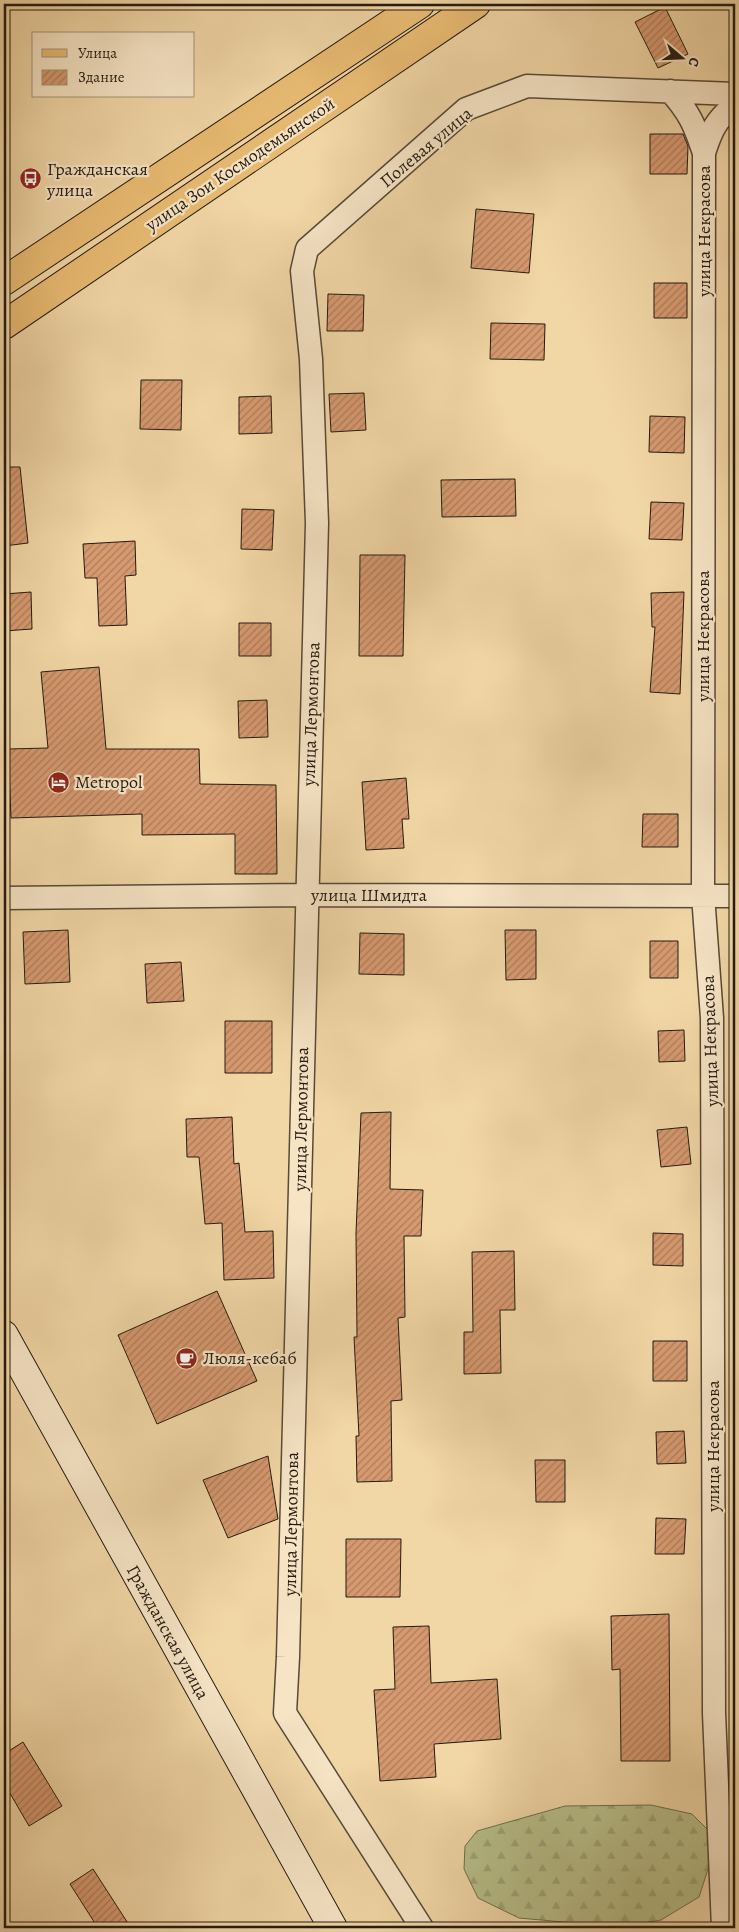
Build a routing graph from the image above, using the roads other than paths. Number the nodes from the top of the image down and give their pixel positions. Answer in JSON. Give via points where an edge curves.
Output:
{"nodes":[{"id":1,"x":420,"y":4,"type":"edge"},
{"id":2,"x":476,"y":4,"type":"edge"},
{"id":3,"x":670,"y":91,"type":"junction"},
{"id":4,"x":735,"y":94,"type":"edge"},
{"id":5,"x":735,"y":105,"type":"edge"},
{"id":6,"x":704,"y":153,"type":"junction"},
{"id":7,"x":302,"y":271,"type":"joint"},
{"id":8,"x":4,"y":282,"type":"edge"},
{"id":9,"x":4,"y":325,"type":"edge"},
{"id":10,"x":306,"y":895,"type":"junction"},
{"id":11,"x":703,"y":895,"type":"junction"},
{"id":12,"x":735,"y":896,"type":"edge"},
{"id":13,"x":4,"y":898,"type":"edge"},
{"id":14,"x":4,"y":1335,"type":"edge"},
{"id":15,"x":333,"y":1928,"type":"edge"},
{"id":16,"x":422,"y":1928,"type":"edge"},
{"id":17,"x":723,"y":1928,"type":"edge"}],
"edges":[{"from":1,"to":8,"type":"main road","name":"улица Зои Космодемьянской"},
{"from":2,"to":9,"type":"main road","name":"улица Зои Космодемьянской"},
{"from":3,"to":4,"type":"street","name":"Полевая улица"},
{"from":3,"to":6,"type":"street","name":"улица Некрасова","via":[[695,126]]},
{"from":3,"to":7,"type":"street","name":"Полевая улица","via":[[527,86],[466,109],[307,249]]},
{"from":5,"to":6,"type":"street","name":"улица Некрасова","via":[[711,131]]},
{"from":6,"to":11,"type":"street","name":"улица Некрасова"},
{"from":7,"to":10,"type":"street","name":"улица Лермонтова","via":[[311,359],[316,523]]},
{"from":10,"to":11,"type":"street","name":"улица Шмидта"},
{"from":10,"to":13,"type":"street","name":"улица Шмидта"},
{"from":10,"to":16,"type":"street","name":"улица Лермонтова","via":[[285,1713]]},
{"from":11,"to":12,"type":"street","name":"улица Шмидта"},
{"from":11,"to":17,"type":"street","name":"улица Некрасова","via":[[712,1018],[714,1713]]},
{"from":14,"to":15,"type":"main road","name":"Гражданская улица"}]}
